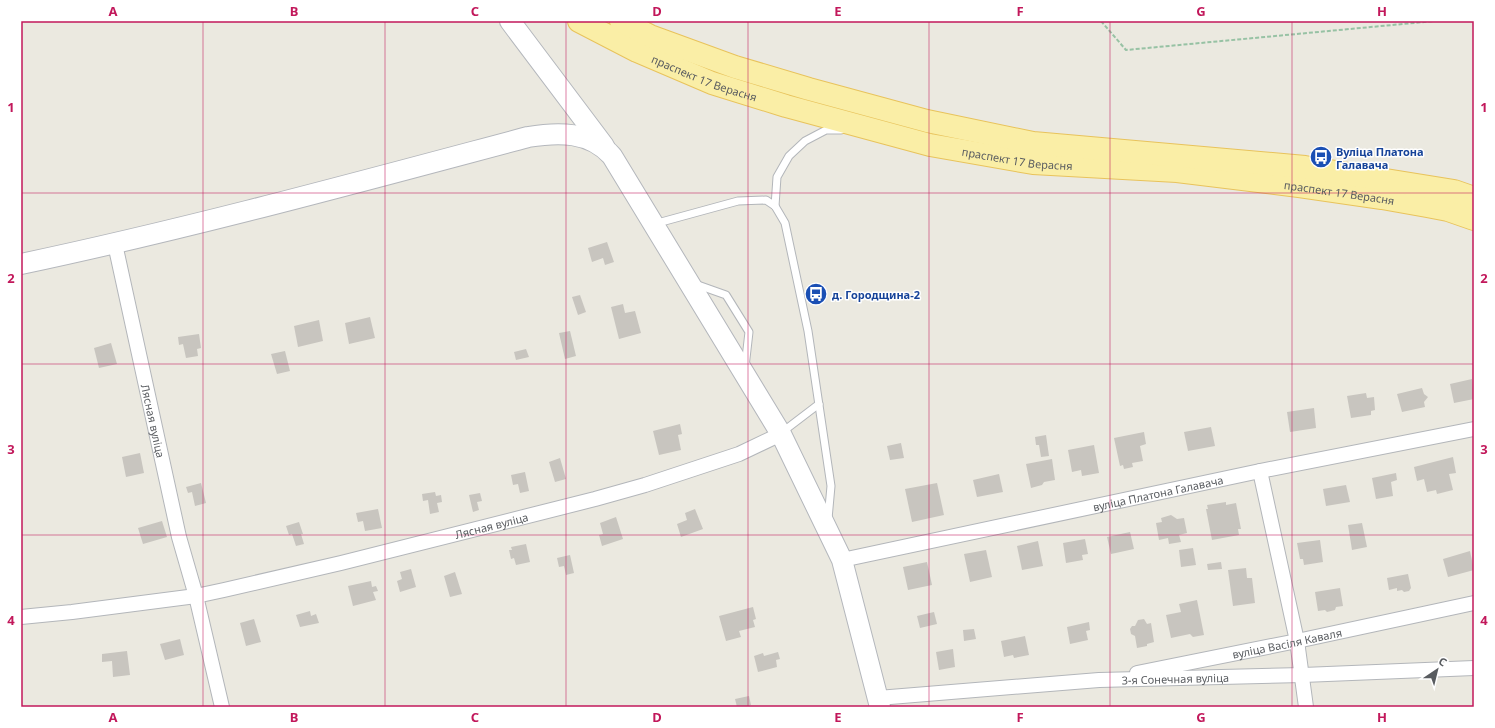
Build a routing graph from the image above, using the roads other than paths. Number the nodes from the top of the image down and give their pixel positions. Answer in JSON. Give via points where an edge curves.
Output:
{"nodes":[{"id":1,"x":510,"y":21,"type":"edge"},
{"id":2,"x":579,"y":21,"type":"edge"},
{"id":3,"x":621,"y":21,"type":"edge"},
{"id":4,"x":869,"y":129,"type":"junction"},
{"id":5,"x":606,"y":150,"type":"junction"},
{"id":6,"x":1474,"y":198,"type":"edge"},
{"id":7,"x":775,"y":206,"type":"junction"},
{"id":8,"x":1474,"y":219,"type":"edge"},
{"id":9,"x":654,"y":224,"type":"junction"},
{"id":10,"x":115,"y":244,"type":"junction"},
{"id":11,"x":21,"y":264,"type":"edge"},
{"id":12,"x":819,"y":404,"type":"junction"},
{"id":13,"x":1474,"y":429,"type":"edge"},
{"id":14,"x":781,"y":434,"type":"junction"},
{"id":15,"x":1260,"y":471,"type":"junction"},
{"id":16,"x":827,"y":529,"type":"junction"},
{"id":17,"x":842,"y":560,"type":"junction"},
{"id":18,"x":196,"y":596,"type":"junction"},
{"id":19,"x":1474,"y":603,"type":"edge"},
{"id":20,"x":21,"y":617,"type":"edge"},
{"id":21,"x":1297,"y":641,"type":"junction"},
{"id":22,"x":1474,"y":668,"type":"edge"},
{"id":23,"x":1303,"y":676,"type":"junction"},
{"id":24,"x":1099,"y":680,"type":"junction"},
{"id":25,"x":879,"y":702,"type":"edge"},
{"id":26,"x":222,"y":707,"type":"edge"},
{"id":27,"x":1306,"y":707,"type":"edge"}],
"edges":[{"from":1,"to":5,"type":"street"},
{"from":2,"to":4,"type":"main road","name":"праспект 17 Верасня","via":[[637,51],[712,83]]},
{"from":3,"to":6,"type":"main road","name":"праспект 17 Верасня","via":[[650,36],[735,67],[927,121],[1025,141],[1305,167],[1454,191]]},
{"from":4,"to":7,"type":"lane","via":[[826,130],[805,141],[789,156],[777,177]]},
{"from":4,"to":8,"type":"main road","name":"праспект 17 Верасня","via":[[930,145],[1033,163],[1177,171],[1291,185],[1427,206]]},
{"from":5,"to":9,"type":"street"},
{"from":5,"to":10,"type":"street","via":[[588,139],[572,134],[557,133],[528,137]]},
{"from":7,"to":9,"type":"lane","via":[[766,200],[738,201]]},
{"from":7,"to":12,"type":"lane","via":[[785,223],[808,331]]},
{"from":9,"to":14,"type":"street"},
{"from":10,"to":11,"type":"street"},
{"from":10,"to":18,"type":"street","name":"Лясная вуліца","via":[[179,537]]},
{"from":12,"to":14,"type":"lane"},
{"from":12,"to":16,"type":"lane","via":[[831,486]]},
{"from":13,"to":15,"type":"street","name":"вуліца Платона Галавача"},
{"from":14,"to":16,"type":"street"},
{"from":14,"to":18,"type":"street","name":"Лясная вуліца","via":[[740,454],[595,499],[263,582]]},
{"from":15,"to":17,"type":"street","name":"вуліца Платона Галавача"},
{"from":15,"to":21,"type":"street"},
{"from":16,"to":17,"type":"street"},
{"from":17,"to":25,"type":"street"},
{"from":18,"to":20,"type":"street","name":"Лясная вуліца"},
{"from":18,"to":26,"type":"street","name":"Лясная вуліца"},
{"from":19,"to":21,"type":"street","name":"вуліца Васіля Каваля"},
{"from":21,"to":23,"type":"street"},
{"from":21,"to":24,"type":"street","name":"вуліца Васіля Каваля"},
{"from":22,"to":23,"type":"street","name":"3-я Сонечная вуліца"},
{"from":23,"to":24,"type":"street","name":"3-я Сонечная вуліца"},
{"from":23,"to":27,"type":"street"},
{"from":24,"to":25,"type":"street","name":"3-я Сонечная вуліца"}]}
